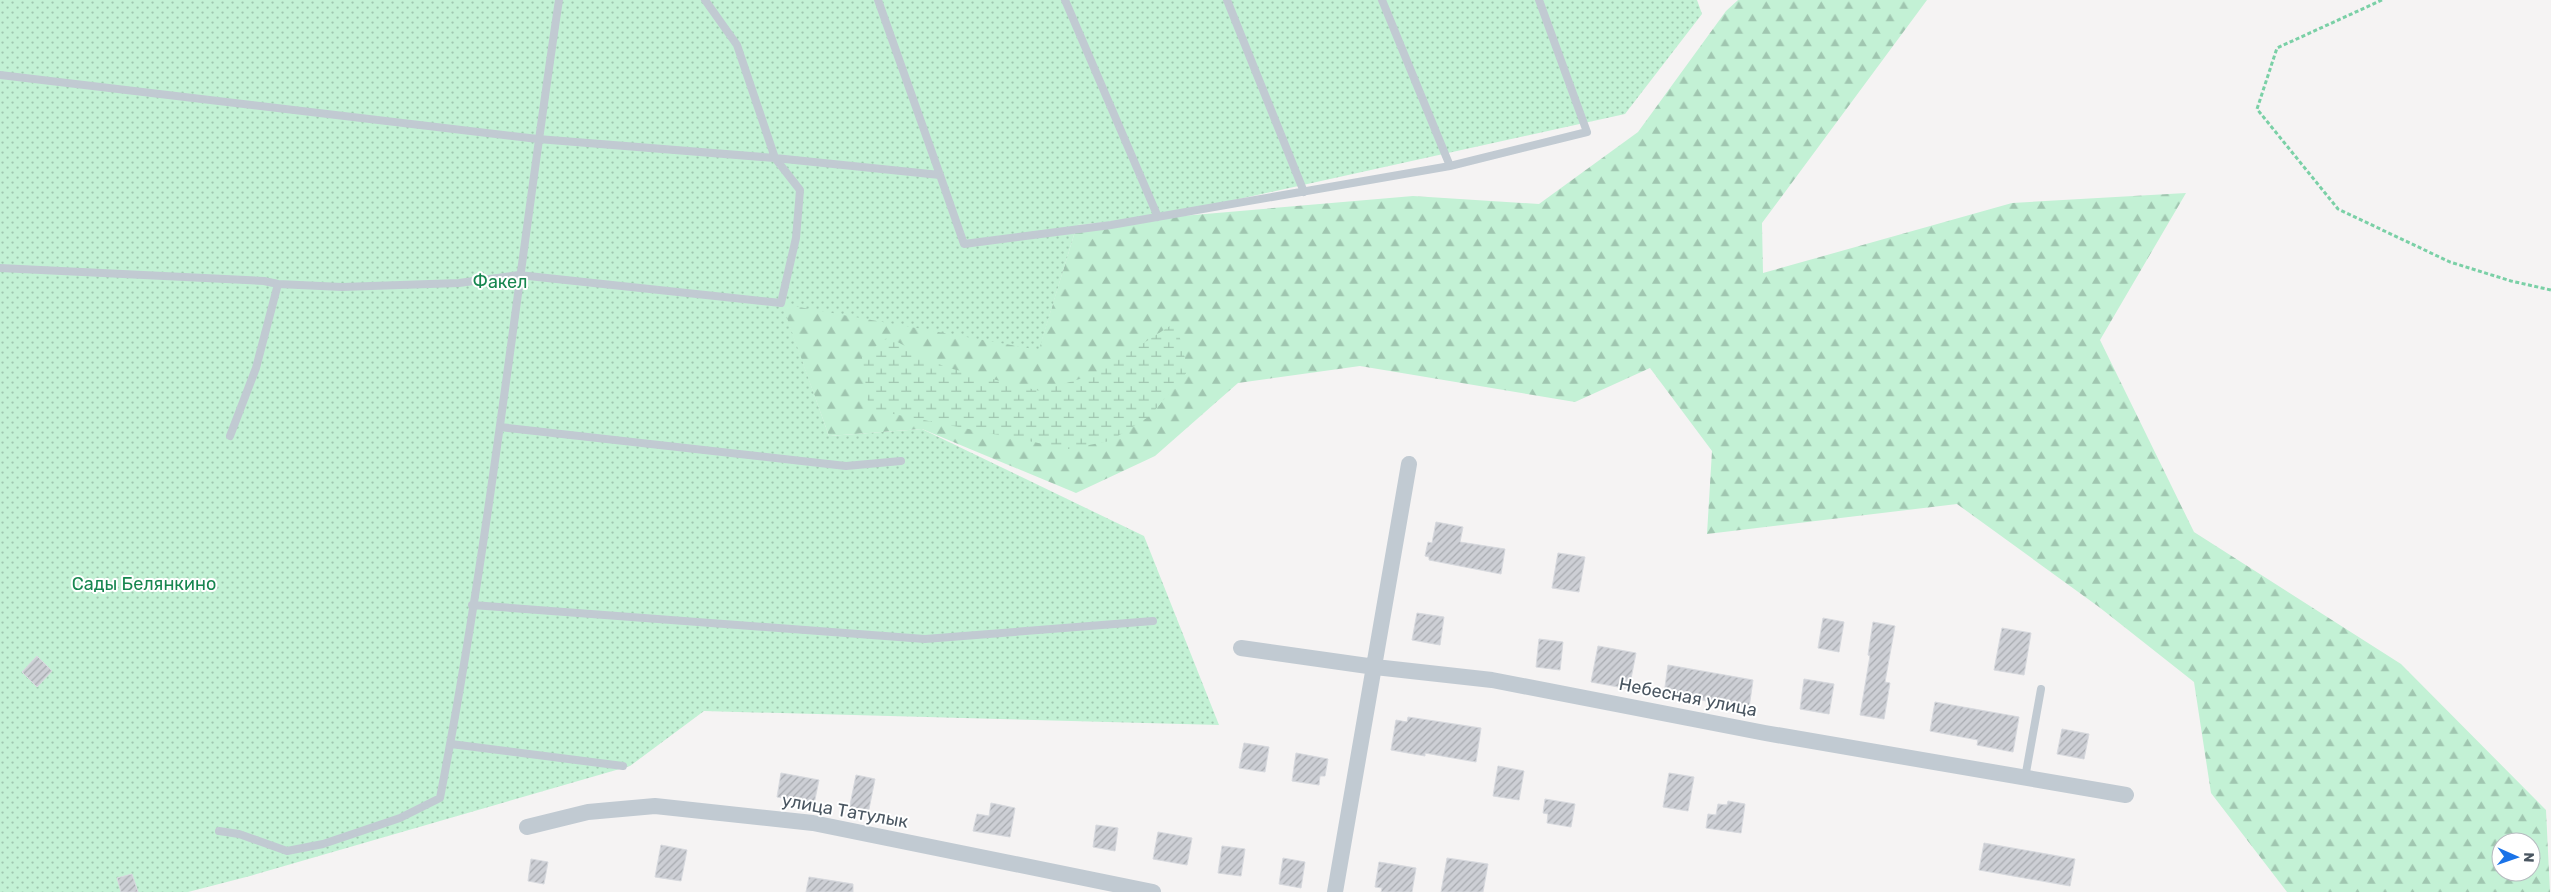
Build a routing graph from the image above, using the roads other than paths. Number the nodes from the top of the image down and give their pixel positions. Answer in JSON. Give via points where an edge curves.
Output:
{"nodes":[{"id":1,"x":559,"y":0,"type":"edge"},
{"id":2,"x":705,"y":0,"type":"edge"},
{"id":3,"x":878,"y":0,"type":"edge"},
{"id":4,"x":1065,"y":0,"type":"edge"},
{"id":5,"x":1227,"y":0,"type":"edge"},
{"id":6,"x":1382,"y":0,"type":"edge"},
{"id":7,"x":1539,"y":0,"type":"edge"},
{"id":8,"x":0,"y":75,"type":"edge"},
{"id":9,"x":538,"y":139,"type":"junction"},
{"id":10,"x":775,"y":158,"type":"junction"},
{"id":11,"x":1450,"y":166,"type":"junction"},
{"id":12,"x":940,"y":175,"type":"junction"},
{"id":13,"x":1304,"y":192,"type":"junction"},
{"id":14,"x":1158,"y":217,"type":"junction"},
{"id":15,"x":0,"y":268,"type":"edge"},
{"id":16,"x":519,"y":275,"type":"junction"},
{"id":17,"x":278,"y":284,"type":"junction"},
{"id":18,"x":500,"y":427,"type":"junction"},
{"id":19,"x":230,"y":436,"type":"dead end"},
{"id":20,"x":901,"y":461,"type":"dead end"},
{"id":21,"x":1409,"y":464,"type":"dead end"},
{"id":22,"x":472,"y":605,"type":"junction"},
{"id":23,"x":1152,"y":621,"type":"dead end"},
{"id":24,"x":1241,"y":648,"type":"dead end"},
{"id":25,"x":1375,"y":667,"type":"junction"},
{"id":26,"x":2041,"y":689,"type":"dead end"},
{"id":27,"x":451,"y":744,"type":"junction"},
{"id":28,"x":623,"y":766,"type":"dead end"},
{"id":29,"x":2025,"y":779,"type":"junction"},
{"id":30,"x":2126,"y":795,"type":"dead end"},
{"id":31,"x":527,"y":827,"type":"dead end"},
{"id":32,"x":219,"y":831,"type":"dead end"},
{"id":33,"x":1153,"y":892,"type":"edge"},
{"id":34,"x":1335,"y":892,"type":"edge"}],
"edges":[{"from":1,"to":9,"type":"lane"},
{"from":2,"to":10,"type":"lane","via":[[737,45]]},
{"from":3,"to":12,"type":"lane"},
{"from":4,"to":14,"type":"lane"},
{"from":5,"to":13,"type":"lane"},
{"from":6,"to":11,"type":"lane"},
{"from":7,"to":11,"type":"lane","via":[[1587,132]]},
{"from":8,"to":9,"type":"lane"},
{"from":9,"to":10,"type":"lane"},
{"from":9,"to":16,"type":"lane"},
{"from":10,"to":12,"type":"lane"},
{"from":10,"to":16,"type":"lane","via":[[800,190],[796,238],[782,303]]},
{"from":11,"to":13,"type":"lane"},
{"from":12,"to":14,"type":"lane","via":[[964,244]]},
{"from":13,"to":14,"type":"lane"},
{"from":15,"to":17,"type":"lane"},
{"from":16,"to":17,"type":"lane","via":[[459,283],[391,286]]},
{"from":16,"to":18,"type":"lane"},
{"from":17,"to":19,"type":"lane","via":[[256,368]]},
{"from":18,"to":20,"type":"lane","via":[[846,466]]},
{"from":18,"to":22,"type":"lane"},
{"from":21,"to":25,"type":"street"},
{"from":22,"to":23,"type":"lane","via":[[925,638]]},
{"from":22,"to":27,"type":"lane"},
{"from":24,"to":25,"type":"street","name":"Небесная улица"},
{"from":25,"to":29,"type":"street","name":"Небесная улица","via":[[1492,680]]},
{"from":25,"to":34,"type":"street"},
{"from":26,"to":29,"type":"lane"},
{"from":27,"to":28,"type":"lane"},
{"from":27,"to":32,"type":"lane","via":[[440,798],[400,818],[323,844],[287,851],[239,834]]},
{"from":29,"to":30,"type":"street","name":"Небесная улица"},
{"from":31,"to":33,"type":"street","name":"улица Татулык","via":[[588,812],[665,807],[813,823]]}]}
